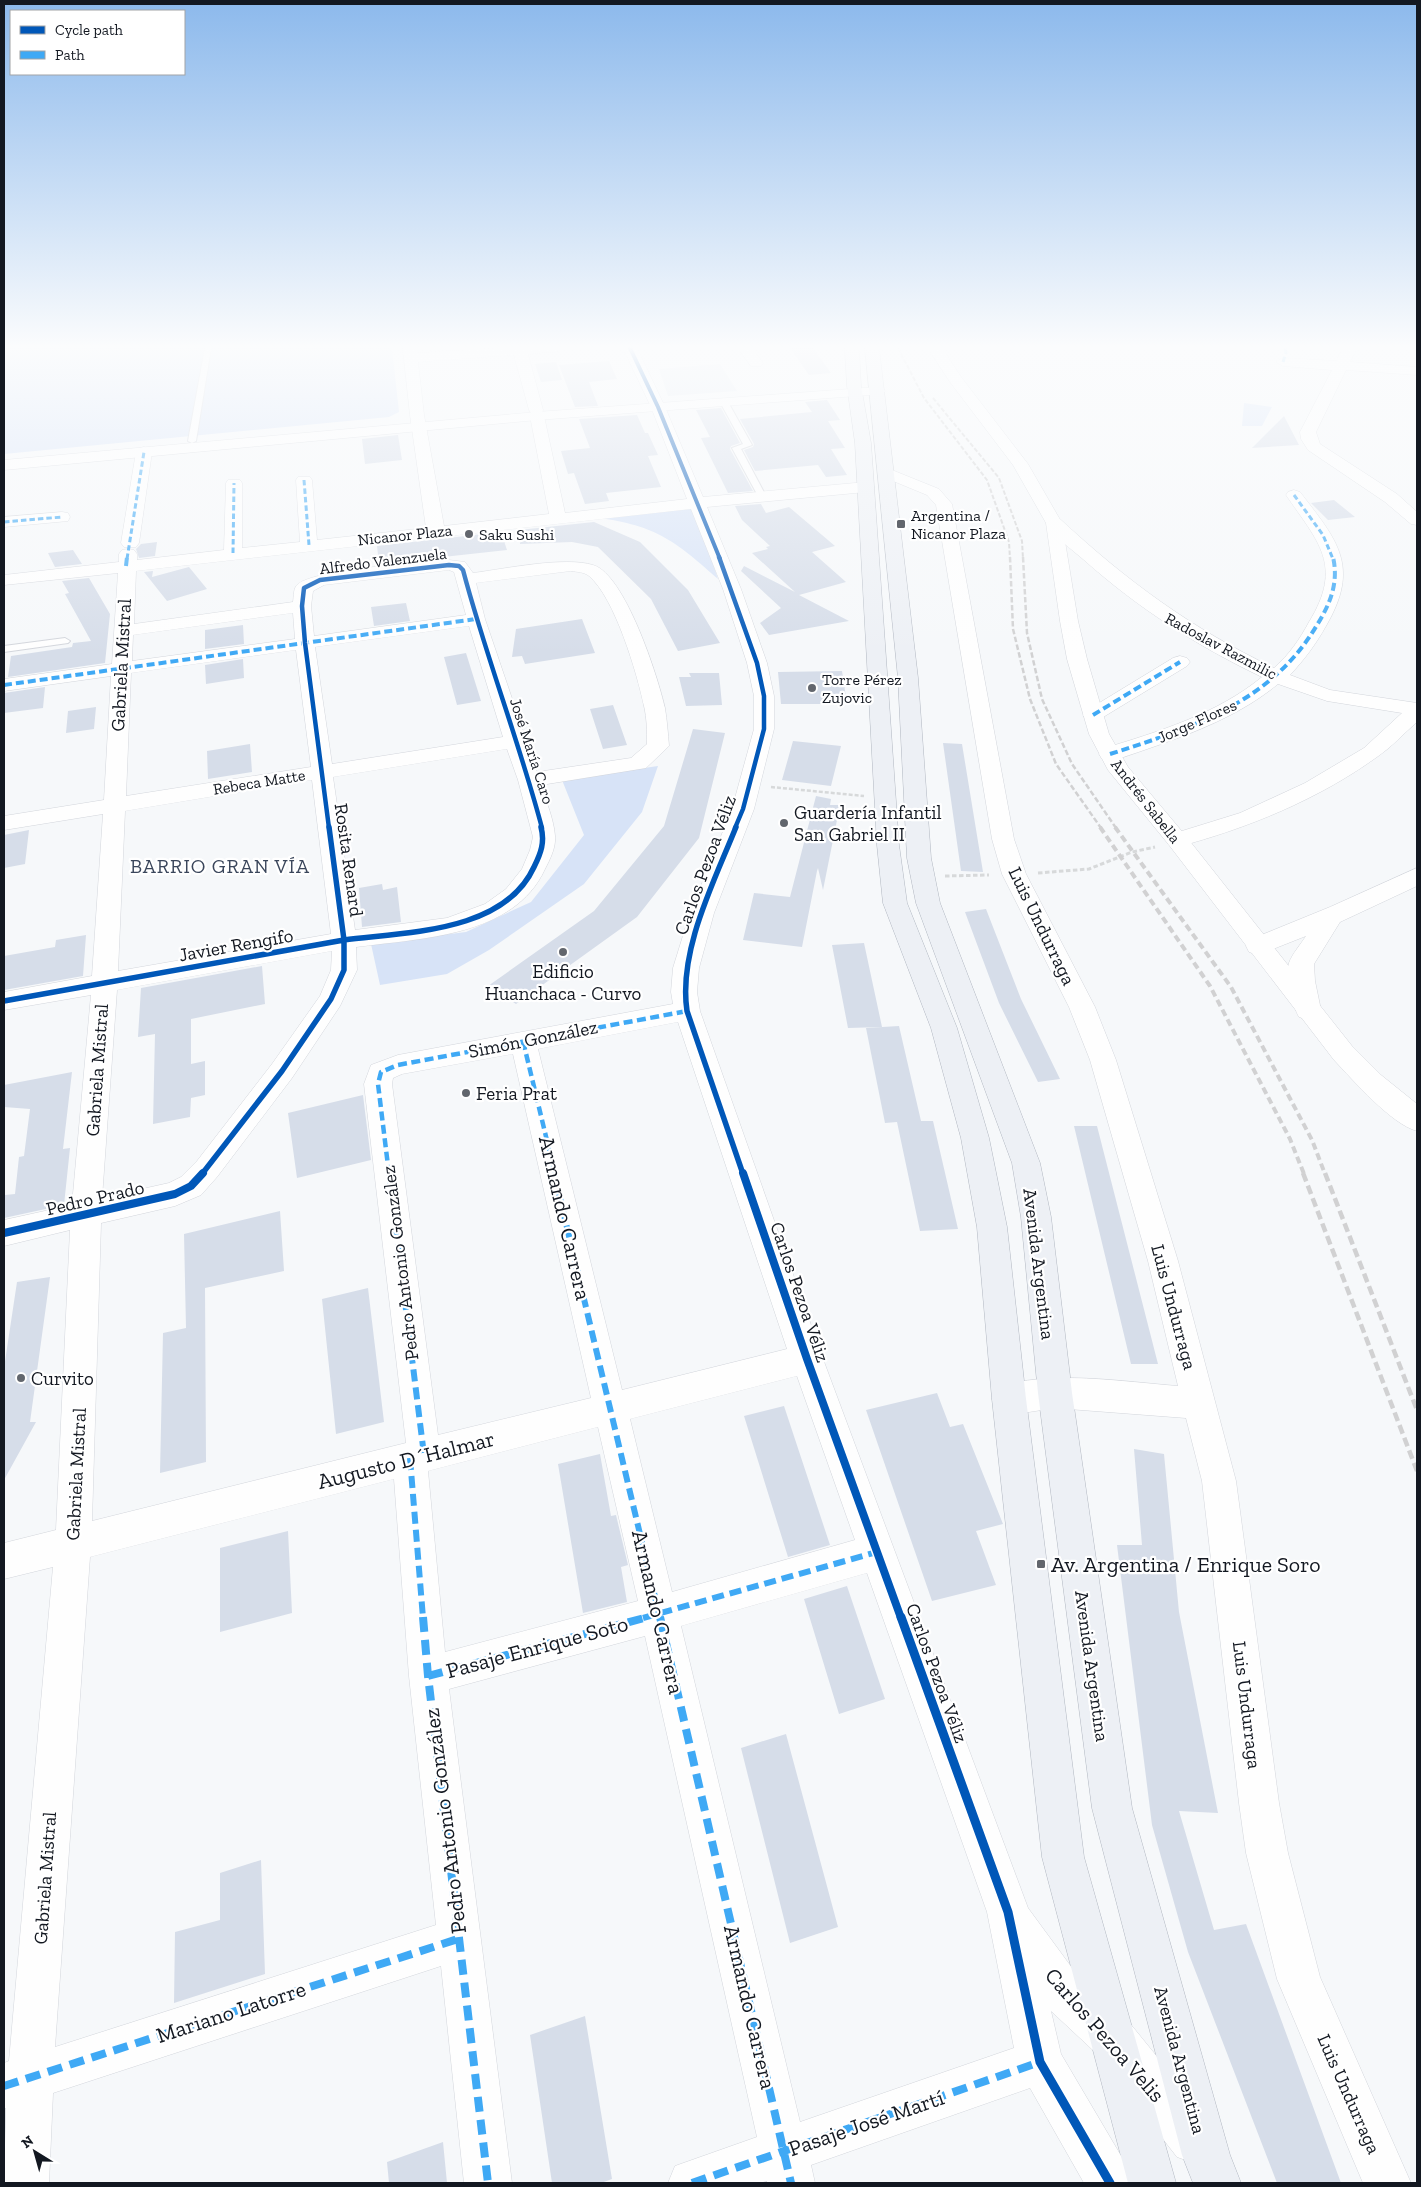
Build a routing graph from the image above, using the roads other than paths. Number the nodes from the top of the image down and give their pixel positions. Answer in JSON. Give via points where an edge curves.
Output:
{"nodes":[{"id":1,"x":92,"y":450,"type":"edge"},
{"id":2,"x":163,"y":450,"type":"edge"},
{"id":3,"x":423,"y":450,"type":"edge"},
{"id":4,"x":544,"y":450,"type":"edge"},
{"id":5,"x":675,"y":450,"type":"edge"},
{"id":6,"x":737,"y":450,"type":"edge"},
{"id":7,"x":873,"y":450,"type":"edge"},
{"id":8,"x":1009,"y":450,"type":"edge"},
{"id":9,"x":1319,"y":450,"type":"edge"},
{"id":10,"x":144,"y":452,"type":"junction"},
{"id":11,"x":4,"y":458,"type":"edge"},
{"id":12,"x":4,"y":465,"type":"edge"},
{"id":13,"x":304,"y":480,"type":"dead end"},
{"id":14,"x":876,"y":480,"type":"junction"},
{"id":15,"x":234,"y":482,"type":"dead end"},
{"id":16,"x":1294,"y":495,"type":"dead end"},
{"id":17,"x":762,"y":496,"type":"junction"},
{"id":18,"x":697,"y":503,"type":"junction"},
{"id":19,"x":62,"y":517,"type":"dead end"},
{"id":20,"x":558,"y":518,"type":"junction"},
{"id":21,"x":1417,"y":520,"type":"edge"},
{"id":22,"x":4,"y":522,"type":"edge"},
{"id":23,"x":1054,"y":523,"type":"junction"},
{"id":24,"x":435,"y":532,"type":"junction"},
{"id":25,"x":309,"y":545,"type":"junction"},
{"id":26,"x":128,"y":554,"type":"junction"},
{"id":27,"x":233,"y":554,"type":"junction"},
{"id":28,"x":462,"y":573,"type":"junction"},
{"id":29,"x":4,"y":580,"type":"edge"},
{"id":30,"x":311,"y":583,"type":"joint"},
{"id":31,"x":302,"y":606,"type":"junction"},
{"id":32,"x":476,"y":619,"type":"junction"},
{"id":33,"x":124,"y":631,"type":"junction"},
{"id":34,"x":65,"y":641,"type":"dead end"},
{"id":35,"x":305,"y":643,"type":"junction"},
{"id":36,"x":4,"y":649,"type":"edge"},
{"id":37,"x":1180,"y":662,"type":"dead end"},
{"id":38,"x":122,"y":668,"type":"junction"},
{"id":39,"x":1278,"y":678,"type":"junction"},
{"id":40,"x":4,"y":685,"type":"edge"},
{"id":41,"x":1417,"y":710,"type":"edge"},
{"id":42,"x":1093,"y":715,"type":"junction"},
{"id":43,"x":515,"y":741,"type":"junction"},
{"id":44,"x":1110,"y":754,"type":"junction"},
{"id":45,"x":322,"y":772,"type":"junction"},
{"id":46,"x":530,"y":780,"type":"junction"},
{"id":47,"x":114,"y":805,"type":"junction"},
{"id":48,"x":4,"y":823,"type":"edge"},
{"id":49,"x":1177,"y":840,"type":"junction"},
{"id":50,"x":1417,"y":876,"type":"edge"},
{"id":51,"x":1331,"y":917,"type":"junction"},
{"id":52,"x":474,"y":918,"type":"joint"},
{"id":53,"x":344,"y":940,"type":"junction"},
{"id":54,"x":1258,"y":946,"type":"junction"},
{"id":55,"x":104,"y":984,"type":"junction"},
{"id":56,"x":4,"y":1002,"type":"edge"},
{"id":57,"x":1308,"y":1010,"type":"junction"},
{"id":58,"x":687,"y":1011,"type":"junction"},
{"id":59,"x":523,"y":1042,"type":"junction"},
{"id":60,"x":381,"y":1072,"type":"joint"},
{"id":61,"x":1417,"y":1120,"type":"edge"},
{"id":62,"x":191,"y":1186,"type":"joint"},
{"id":63,"x":86,"y":1216,"type":"junction"},
{"id":64,"x":4,"y":1233,"type":"edge"},
{"id":65,"x":807,"y":1359,"type":"junction"},
{"id":66,"x":1055,"y":1393,"type":"junction"},
{"id":67,"x":1009,"y":1399,"type":"junction"},
{"id":68,"x":1200,"y":1403,"type":"junction"},
{"id":69,"x":611,"y":1408,"type":"junction"},
{"id":70,"x":417,"y":1457,"type":"junction"},
{"id":71,"x":72,"y":1544,"type":"junction"},
{"id":72,"x":877,"y":1552,"type":"junction"},
{"id":73,"x":4,"y":1561,"type":"edge"},
{"id":74,"x":659,"y":1614,"type":"junction"},
{"id":75,"x":428,"y":1676,"type":"junction"},
{"id":76,"x":1008,"y":1912,"type":"junction"},
{"id":77,"x":458,"y":1939,"type":"junction"},
{"id":78,"x":1112,"y":2037,"type":"junction"},
{"id":79,"x":1040,"y":2062,"type":"junction"},
{"id":80,"x":17,"y":2082,"type":"edge"},
{"id":81,"x":787,"y":2167,"type":"edge"},
{"id":82,"x":1212,"y":2169,"type":"edge"},
{"id":83,"x":24,"y":2183,"type":"edge"},
{"id":84,"x":488,"y":2183,"type":"edge"},
{"id":85,"x":692,"y":2183,"type":"edge"},
{"id":86,"x":1110,"y":2183,"type":"edge"},
{"id":87,"x":1152,"y":2183,"type":"edge"},
{"id":88,"x":1387,"y":2183,"type":"edge"}],
"edges":[{"from":1,"to":11,"type":"street"},
{"from":2,"to":10,"type":"street"},
{"from":3,"to":24,"type":"street"},
{"from":4,"to":20,"type":"street"},
{"from":5,"to":18,"type":"street","name":"Carlos Pezoa Véliz"},
{"from":6,"to":17,"type":"lane"},
{"from":7,"to":14,"type":"main road","name":"Avenida Argentina"},
{"from":8,"to":23,"type":"street","name":"Andrés Sabella"},
{"from":9,"to":21,"type":"street","via":[[1391,498]]},
{"from":10,"to":12,"type":"street"},
{"from":10,"to":26,"type":"street","name":"Gabriela Mistral"},
{"from":13,"to":25,"type":"street"},
{"from":14,"to":17,"type":"street","name":"Nicanor Plaza"},
{"from":14,"to":66,"type":"main road","name":"Avenida Argentina","via":[[908,678],[918,858],[928,904],[1026,1163],[1036,1217]]},
{"from":14,"to":67,"type":"main road","name":"Avenida Argentina","via":[[884,798],[895,903],[944,1028],[975,1138],[992,1227]]},
{"from":14,"to":68,"type":"street","name":"Luis Undurraga","via":[[933,492],[944,504],[1003,839],[1014,874],[1082,1007],[1103,1060]]},
{"from":15,"to":27,"type":"street"},
{"from":16,"to":39,"type":"street","name":"Jorge Flores","via":[[1318,526],[1334,562],[1335,590],[1316,631]]},
{"from":17,"to":18,"type":"street","name":"Nicanor Plaza"},
{"from":18,"to":20,"type":"street","name":"Nicanor Plaza"},
{"from":18,"to":58,"type":"street","name":"Carlos Pezoa Véliz","via":[[732,589],[757,663],[764,696],[764,729],[742,809],[702,913],[686,968],[684,992]]},
{"from":19,"to":22,"type":"street"},
{"from":20,"to":24,"type":"street","name":"Nicanor Plaza"},
{"from":23,"to":39,"type":"street","name":"Radoslav Razmilic","via":[[1154,609],[1192,634]]},
{"from":23,"to":42,"type":"street","name":"Andrés Sabella","via":[[1069,621]]},
{"from":24,"to":25,"type":"street","name":"Nicanor Plaza"},
{"from":25,"to":27,"type":"street","name":"Nicanor Plaza"},
{"from":26,"to":27,"type":"street","name":"Nicanor Plaza"},
{"from":26,"to":29,"type":"street","name":"Nicanor Plaza"},
{"from":26,"to":33,"type":"street","name":"Gabriela Mistral"},
{"from":28,"to":30,"type":"street","name":"Alfredo Valenzuela","via":[[449,565]]},
{"from":28,"to":32,"type":"street","name":"José María Caro"},
{"from":28,"to":46,"type":"street","name":"Alfredo Valenzuela","via":[[571,566],[595,571],[608,584],[628,627],[653,700],[658,746],[638,763]]},
{"from":30,"to":31,"type":"street","name":"Rosita Renard","via":[[304,588]]},
{"from":31,"to":33,"type":"street"},
{"from":31,"to":35,"type":"street","name":"Rosita Renard"},
{"from":32,"to":35,"type":"street"},
{"from":32,"to":43,"type":"street","name":"José María Caro"},
{"from":33,"to":38,"type":"street","name":"Gabriela Mistral"},
{"from":34,"to":36,"type":"lane"},
{"from":35,"to":38,"type":"street"},
{"from":35,"to":45,"type":"street","name":"Rosita Renard"},
{"from":37,"to":42,"type":"street"},
{"from":38,"to":40,"type":"street"},
{"from":38,"to":47,"type":"street","name":"Gabriela Mistral"},
{"from":39,"to":41,"type":"street","name":"Radoslav Razmilic","via":[[1326,694]]},
{"from":39,"to":44,"type":"street","name":"Jorge Flores","via":[[1214,717]]},
{"from":41,"to":49,"type":"street","via":[[1371,752],[1313,788],[1248,818]]},
{"from":42,"to":44,"type":"street","name":"Andrés Sabella"},
{"from":43,"to":45,"type":"street","name":"Rebeca Matte"},
{"from":43,"to":46,"type":"street","name":"José María Caro"},
{"from":44,"to":49,"type":"street","name":"Andrés Sabella","via":[[1135,792]]},
{"from":45,"to":47,"type":"street","name":"Rebeca Matte"},
{"from":45,"to":53,"type":"street","name":"Rosita Renard"},
{"from":46,"to":52,"type":"street","name":"José María Caro","via":[[544,837],[542,850],[532,872],[514,895],[494,910]]},
{"from":47,"to":48,"type":"street","name":"Rebeca Matte"},
{"from":47,"to":55,"type":"street","name":"Gabriela Mistral"},
{"from":49,"to":54,"type":"street","name":"Andrés Sabella"},
{"from":50,"to":51,"type":"street"},
{"from":51,"to":54,"type":"street"},
{"from":51,"to":57,"type":"street","via":[[1301,964]]},
{"from":52,"to":53,"type":"street","name":"Javier Rengifo","via":[[450,926]]},
{"from":53,"to":55,"type":"street","name":"Javier Rengifo"},
{"from":53,"to":62,"type":"street","name":"Rosita Renard","via":[[344,970],[331,999],[282,1071]]},
{"from":54,"to":57,"type":"street","name":"Andrés Sabella"},
{"from":55,"to":56,"type":"street","name":"Javier Rengifo"},
{"from":55,"to":63,"type":"street","name":"Gabriela Mistral"},
{"from":57,"to":61,"type":"street","name":"Andrés Sabella","via":[[1371,1082]]},
{"from":58,"to":59,"type":"street","name":"Simón González"},
{"from":58,"to":65,"type":"street","name":"Carlos Pezoa Véliz"},
{"from":59,"to":60,"type":"street","name":"Simón González","via":[[398,1065]]},
{"from":59,"to":69,"type":"street","name":"Armando Carrera"},
{"from":60,"to":70,"type":"street","name":"Pedro Antonio González","via":[[378,1084]]},
{"from":62,"to":63,"type":"street","name":"Pedro Prado","via":[[175,1194]]},
{"from":63,"to":64,"type":"street","name":"Pedro Prado"},
{"from":63,"to":71,"type":"street","name":"Gabriela Mistral"},
{"from":65,"to":69,"type":"street","name":"Augusto D´Halmar"},
{"from":65,"to":72,"type":"street","name":"Carlos Pezoa Véliz"},
{"from":66,"to":67,"type":"street"},
{"from":66,"to":68,"type":"street"},
{"from":66,"to":82,"type":"main road","name":"Avenida Argentina","via":[[1112,1808]]},
{"from":67,"to":78,"type":"main road","name":"Avenida Argentina","via":[[1063,1857]]},
{"from":68,"to":88,"type":"street","name":"Luis Undurraga","via":[[1219,1481],[1268,1853],[1299,1979]]},
{"from":69,"to":70,"type":"street","name":"Augusto D´Halmar"},
{"from":69,"to":74,"type":"street","name":"Armando Carrera"},
{"from":70,"to":71,"type":"street","name":"Augusto D´Halmar"},
{"from":70,"to":75,"type":"street","name":"Pedro Antonio González"},
{"from":71,"to":73,"type":"street","name":"Augusto D´Halmar"},
{"from":71,"to":80,"type":"street","name":"Gabriela Mistral"},
{"from":72,"to":74,"type":"street","name":"Pasaje Enrique Soto"},
{"from":72,"to":76,"type":"street","name":"Carlos Pezoa Véliz"},
{"from":74,"to":75,"type":"street","name":"Pasaje Enrique Soto"},
{"from":74,"to":81,"type":"street","name":"Armando Carrera"},
{"from":75,"to":77,"type":"street","name":"Pedro Antonio González"},
{"from":76,"to":78,"type":"street","name":"Carlos Pezoa Velis","via":[[1059,1988]]},
{"from":76,"to":79,"type":"street","name":"Carlos Pezoa Véliz"},
{"from":77,"to":80,"type":"street","name":"Mariano Latorre"},
{"from":77,"to":84,"type":"street","name":"Pedro Antonio González"},
{"from":78,"to":82,"type":"street","name":"Carlos Pezoa Velis"},
{"from":78,"to":87,"type":"main road","name":"Avenida Argentina"},
{"from":79,"to":81,"type":"street","name":"Pasaje José Martí"},
{"from":79,"to":86,"type":"street","name":"Carlos Pezoa Véliz"},
{"from":80,"to":83,"type":"street","name":"Gabriela Mistral"},
{"from":81,"to":85,"type":"street","name":"Pasaje José Martí"}]}
